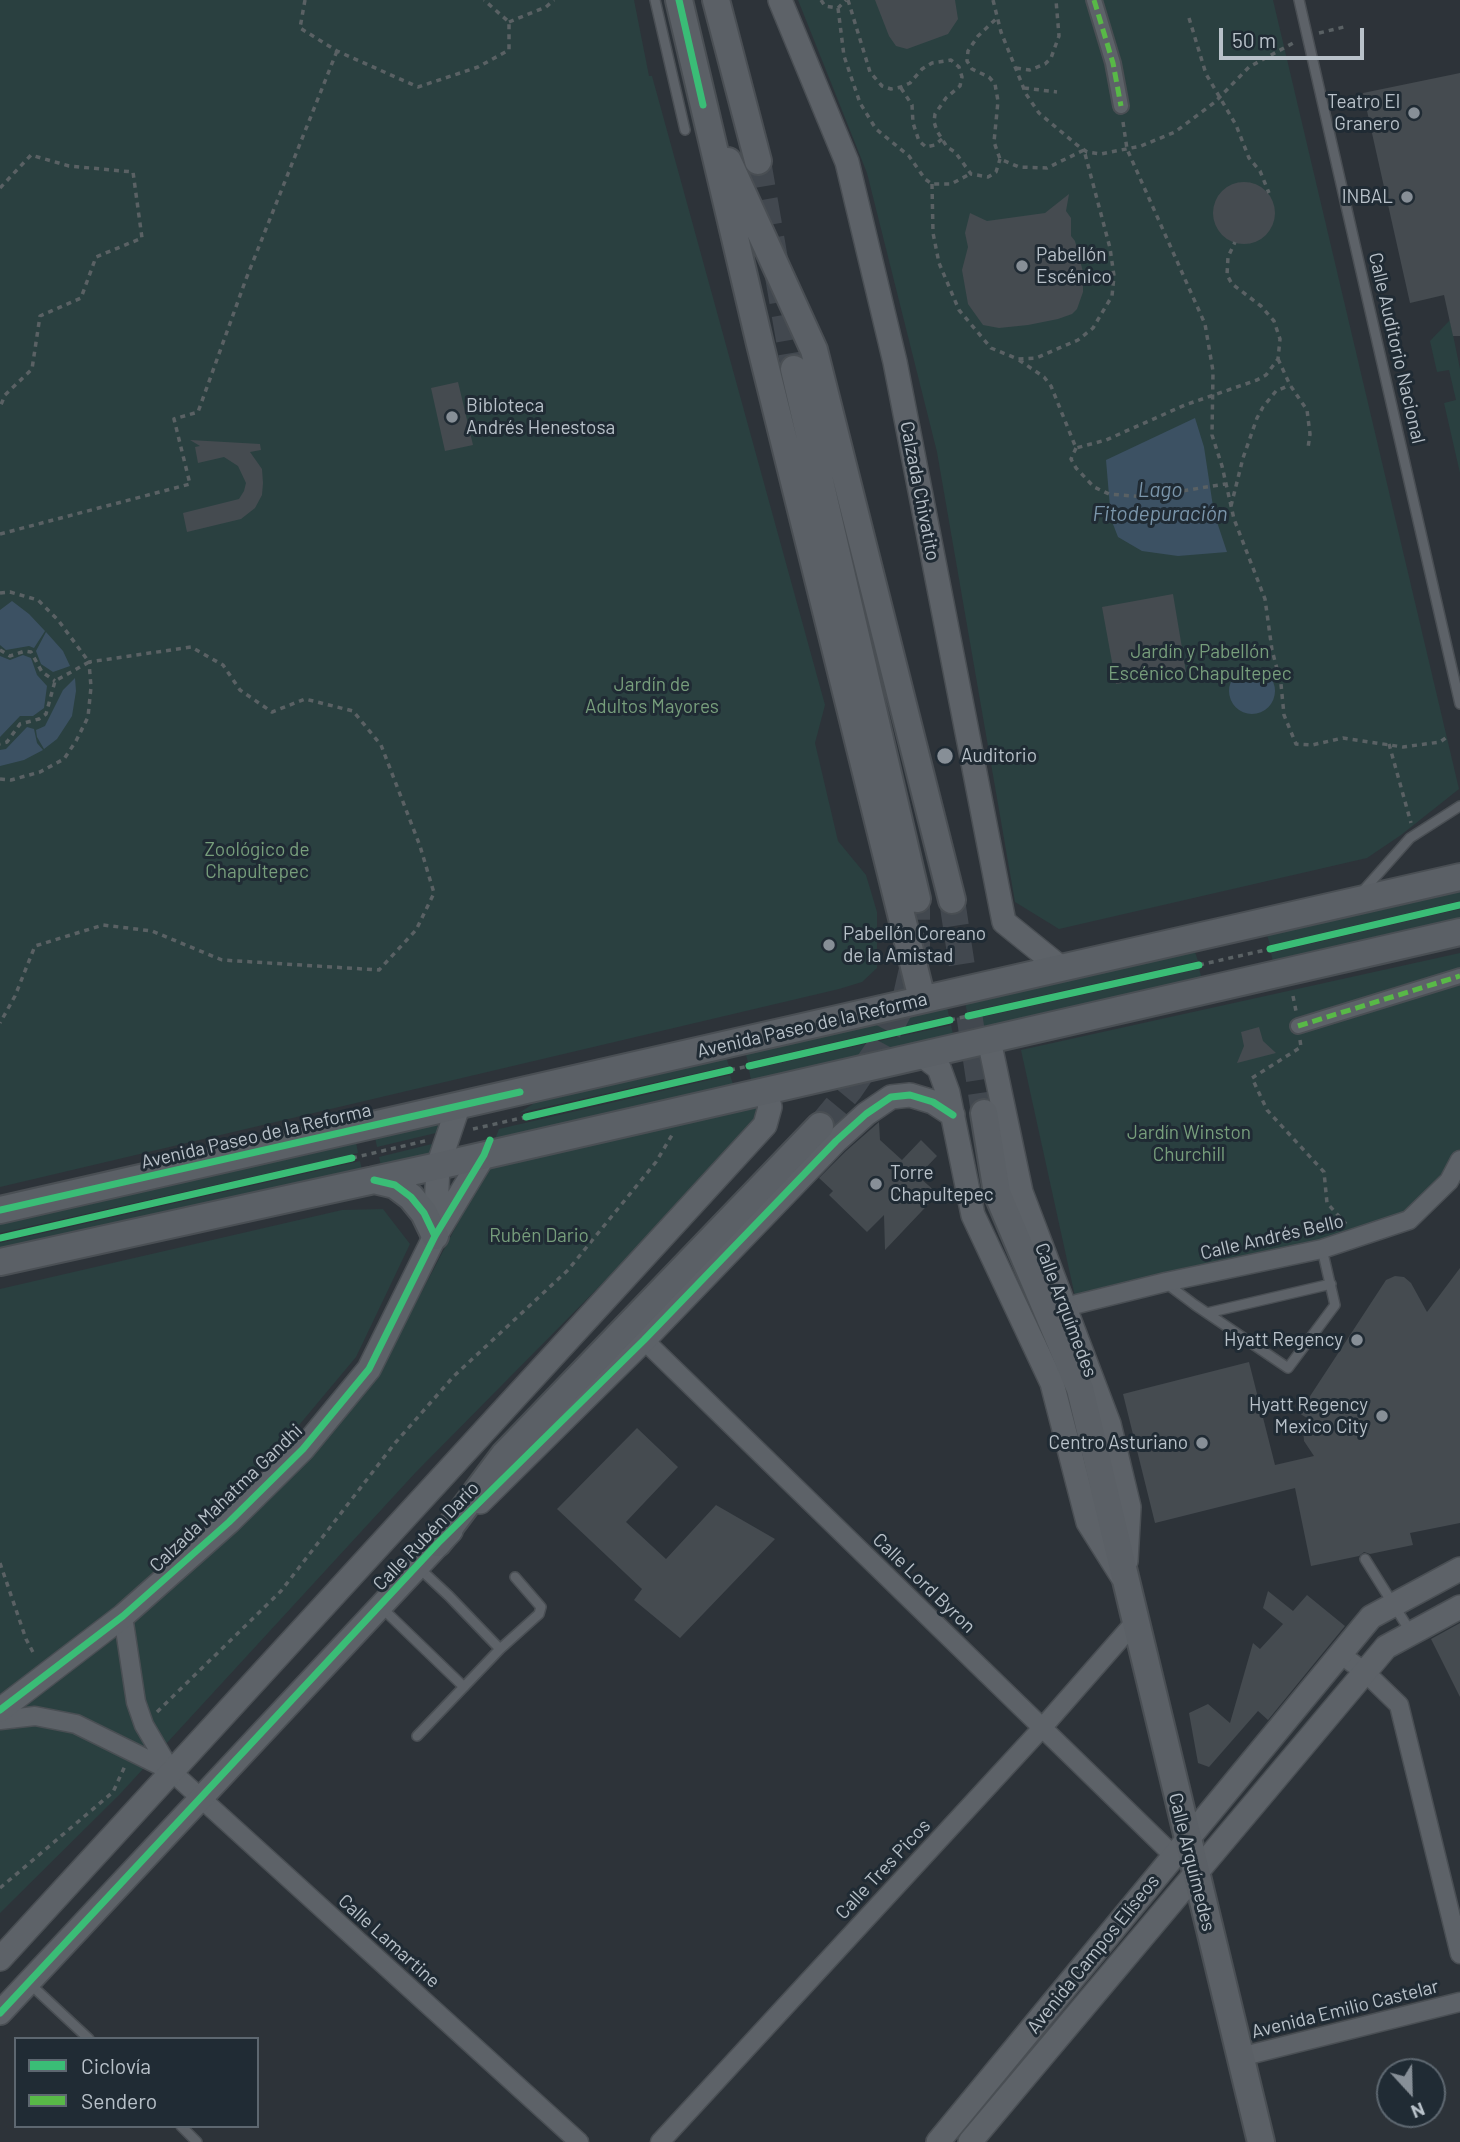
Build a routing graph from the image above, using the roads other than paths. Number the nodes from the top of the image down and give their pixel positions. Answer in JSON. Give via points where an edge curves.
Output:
{"nodes":[{"id":1,"x":655,"y":0,"type":"edge"},
{"id":2,"x":679,"y":0,"type":"edge"},
{"id":3,"x":716,"y":0,"type":"edge"},
{"id":4,"x":780,"y":0,"type":"edge"},
{"id":5,"x":1094,"y":0,"type":"edge"},
{"id":6,"x":1299,"y":0,"type":"edge"},
{"id":7,"x":703,"y":105,"type":"junction"},
{"id":8,"x":1121,"y":106,"type":"road end"},
{"id":9,"x":685,"y":130,"type":"dead end"},
{"id":10,"x":758,"y":161,"type":"tunnel mouth"},
{"id":11,"x":794,"y":369,"type":"tunnel mouth"},
{"id":12,"x":1460,"y":704,"type":"edge"},
{"id":13,"x":1460,"y":806,"type":"edge"},
{"id":14,"x":1460,"y":877,"type":"edge"},
{"id":15,"x":917,"y":899,"type":"tunnel mouth"},
{"id":16,"x":952,"y":900,"type":"tunnel mouth"},
{"id":17,"x":1353,"y":902,"type":"junction"},
{"id":18,"x":1460,"y":932,"type":"edge"},
{"id":19,"x":1061,"y":968,"type":"junction"},
{"id":20,"x":1460,"y":976,"type":"edge"},
{"id":21,"x":922,"y":999,"type":"junction"},
{"id":22,"x":1298,"y":1026,"type":"road end"},
{"id":23,"x":989,"y":1040,"type":"junction"},
{"id":24,"x":922,"y":1055,"type":"junction"},
{"id":25,"x":765,"y":1090,"type":"junction"},
{"id":26,"x":458,"y":1107,"type":"junction"},
{"id":27,"x":984,"y":1113,"type":"tunnel mouth"},
{"id":28,"x":953,"y":1115,"type":"junction"},
{"id":29,"x":820,"y":1126,"type":"tunnel mouth"},
{"id":30,"x":484,"y":1155,"type":"junction"},
{"id":31,"x":1460,"y":1160,"type":"edge"},
{"id":32,"x":371,"y":1165,"type":"junction"},
{"id":33,"x":438,"y":1166,"type":"junction"},
{"id":34,"x":0,"y":1210,"type":"edge"},
{"id":35,"x":435,"y":1236,"type":"junction"},
{"id":36,"x":1322,"y":1249,"type":"junction"},
{"id":37,"x":0,"y":1262,"type":"edge"},
{"id":38,"x":1166,"y":1282,"type":"junction"},
{"id":39,"x":1331,"y":1284,"type":"junction"},
{"id":40,"x":1065,"y":1307,"type":"junction"},
{"id":41,"x":1207,"y":1313,"type":"junction"},
{"id":42,"x":644,"y":1340,"type":"junction"},
{"id":43,"x":438,"y":1543,"type":"junction"},
{"id":44,"x":1365,"y":1559,"type":"dead end"},
{"id":45,"x":417,"y":1566,"type":"junction"},
{"id":46,"x":1460,"y":1569,"type":"edge"},
{"id":47,"x":515,"y":1577,"type":"dead end"},
{"id":48,"x":1125,"y":1582,"type":"junction"},
{"id":49,"x":1394,"y":1604,"type":"junction"},
{"id":50,"x":380,"y":1606,"type":"junction"},
{"id":51,"x":1460,"y":1607,"type":"edge"},
{"id":52,"x":123,"y":1616,"type":"junction"},
{"id":53,"x":1135,"y":1622,"type":"junction"},
{"id":54,"x":1411,"y":1633,"type":"junction"},
{"id":55,"x":500,"y":1649,"type":"junction"},
{"id":56,"x":1340,"y":1654,"type":"junction"},
{"id":57,"x":1365,"y":1672,"type":"junction"},
{"id":58,"x":464,"y":1687,"type":"junction"},
{"id":59,"x":0,"y":1710,"type":"edge"},
{"id":60,"x":0,"y":1720,"type":"edge"},
{"id":61,"x":1042,"y":1728,"type":"junction"},
{"id":62,"x":417,"y":1736,"type":"dead end"},
{"id":63,"x":172,"y":1770,"type":"junction"},
{"id":64,"x":201,"y":1798,"type":"junction"},
{"id":65,"x":1180,"y":1848,"type":"junction"},
{"id":66,"x":1195,"y":1874,"type":"junction"},
{"id":67,"x":1460,"y":1954,"type":"edge"},
{"id":68,"x":0,"y":1959,"type":"edge"},
{"id":69,"x":29,"y":1982,"type":"junction"},
{"id":70,"x":1460,"y":2002,"type":"edge"},
{"id":71,"x":0,"y":2013,"type":"edge"},
{"id":72,"x":87,"y":2037,"type":"edge"},
{"id":73,"x":1240,"y":2057,"type":"junction"},
{"id":74,"x":183,"y":2128,"type":"edge"},
{"id":75,"x":949,"y":2138,"type":"edge"},
{"id":76,"x":197,"y":2142,"type":"edge"},
{"id":77,"x":579,"y":2142,"type":"edge"},
{"id":78,"x":660,"y":2142,"type":"edge"},
{"id":79,"x":970,"y":2142,"type":"edge"},
{"id":80,"x":1261,"y":2142,"type":"edge"}],
"edges":[{"from":1,"to":9,"type":"lane"},
{"from":2,"to":7,"type":"main road"},
{"from":3,"to":10,"type":"main road"},
{"from":4,"to":19,"type":"street","name":"Calzada Chivatito","via":[[851,176],[895,362],[1004,922]]},
{"from":5,"to":8,"type":"street"},
{"from":6,"to":12,"type":"lane","name":"Calle Auditorio Nacional"},
{"from":7,"to":16,"type":"main road","via":[[814,350]]},
{"from":7,"to":21,"type":"main road"},
{"from":11,"to":15,"type":"main road"},
{"from":13,"to":17,"type":"lane","via":[[1410,838]]},
{"from":14,"to":17,"type":"main road","name":"Avenida Paseo de la Reforma"},
{"from":17,"to":19,"type":"main road","name":"Avenida Paseo de la Reforma"},
{"from":18,"to":23,"type":"main road"},
{"from":19,"to":21,"type":"main road","name":"Avenida Paseo de la Reforma"},
{"from":20,"to":22,"type":"street"},
{"from":21,"to":26,"type":"main road","name":"Avenida Paseo de la Reforma"},
{"from":23,"to":24,"type":"main road"},
{"from":23,"to":40,"type":"street","name":"Calle Arquímedes","via":[[1021,1192]]},
{"from":24,"to":25,"type":"main road"},
{"from":24,"to":28,"type":"street","name":"Calle Arquímedes","via":[[939,1068]]},
{"from":25,"to":30,"type":"main road"},
{"from":25,"to":63,"type":"street","name":"Calle Rubén Darío","via":[[770,1108],[765,1125]]},
{"from":26,"to":33,"type":"street","name":"Calzada Mahatma Gandhi"},
{"from":26,"to":34,"type":"main road","name":"Avenida Paseo de la Reforma"},
{"from":27,"to":48,"type":"main road","name":"Calle Arquímedes","via":[[997,1194],[1080,1389]]},
{"from":28,"to":42,"type":"street","name":"Calle Rubén Darío","via":[[910,1095],[891,1097],[866,1114]]},
{"from":28,"to":48,"type":"street","name":"Calle Arquímedes","via":[[972,1215],[1052,1383],[1088,1522]]},
{"from":29,"to":43,"type":"main road","via":[[504,1455]]},
{"from":30,"to":33,"type":"main road"},
{"from":30,"to":35,"type":"street","name":"Calzada Mahatma Gandhi"},
{"from":31,"to":36,"type":"street","name":"Calle Andrés Bello","via":[[1449,1181],[1409,1220]]},
{"from":32,"to":33,"type":"main road"},
{"from":32,"to":35,"type":"main road","via":[[411,1197]]},
{"from":32,"to":37,"type":"main road"},
{"from":33,"to":35,"type":"street","name":"Calzada Mahatma Gandhi"},
{"from":35,"to":52,"type":"street","name":"Calzada Mahatma Gandhi","via":[[369,1369],[320,1429],[229,1522]]},
{"from":36,"to":38,"type":"street","name":"Calle Andrés Bello"},
{"from":36,"to":39,"type":"lane"},
{"from":38,"to":40,"type":"street","name":"Calle Andrés Bello"},
{"from":38,"to":41,"type":"lane"},
{"from":39,"to":41,"type":"lane"},
{"from":39,"to":41,"type":"lane","via":[[1335,1305],[1288,1368]]},
{"from":40,"to":48,"type":"street","name":"Calle Arquímedes","via":[[1109,1424],[1129,1507]]},
{"from":42,"to":43,"type":"street","name":"Calle Rubén Darío"},
{"from":42,"to":61,"type":"street","name":"Calle Lord Byron"},
{"from":43,"to":45,"type":"street","name":"Calle Rubén Darío"},
{"from":44,"to":49,"type":"lane"},
{"from":45,"to":50,"type":"street","name":"Calle Rubén Darío"},
{"from":45,"to":55,"type":"lane"},
{"from":46,"to":49,"type":"street","name":"Avenida Campos Elíseos"},
{"from":47,"to":55,"type":"lane","via":[[541,1606],[539,1614]]},
{"from":48,"to":53,"type":"main road","name":"Calle Arquímedes"},
{"from":49,"to":54,"type":"lane"},
{"from":49,"to":56,"type":"street","name":"Avenida Campos Elíseos","via":[[1371,1617]]},
{"from":50,"to":58,"type":"lane"},
{"from":50,"to":64,"type":"street","name":"Calle Rubén Darío"},
{"from":51,"to":54,"type":"street","name":"Avenida Campos Elíseos"},
{"from":52,"to":59,"type":"street","name":"Calzada Mahatma Gandhi"},
{"from":52,"to":63,"type":"street","name":"Calle Lamartine","via":[[144,1725]]},
{"from":53,"to":61,"type":"street","name":"Calle Tres Picos"},
{"from":53,"to":65,"type":"main road","name":"Calle Arquímedes"},
{"from":54,"to":57,"type":"street","name":"Avenida Campos Elíseos","via":[[1386,1647]]},
{"from":55,"to":58,"type":"lane"},
{"from":56,"to":57,"type":"street"},
{"from":56,"to":65,"type":"street","name":"Avenida Campos Elíseos"},
{"from":57,"to":66,"type":"street","name":"Avenida Campos Elíseos"},
{"from":57,"to":67,"type":"street","via":[[1399,1704]]},
{"from":58,"to":62,"type":"lane"},
{"from":60,"to":63,"type":"street","name":"Calle Lamartine","via":[[35,1716],[76,1724]]},
{"from":61,"to":65,"type":"street","name":"Calle Lord Byron"},
{"from":61,"to":78,"type":"street","name":"Calle Tres Picos"},
{"from":63,"to":64,"type":"street","name":"Calle Lamartine"},
{"from":63,"to":68,"type":"street","name":"Calle Rubén Darío"},
{"from":64,"to":69,"type":"street","name":"Calle Rubén Darío"},
{"from":64,"to":77,"type":"street","name":"Calle Lamartine"},
{"from":65,"to":66,"type":"main road","name":"Calle Arquímedes"},
{"from":65,"to":75,"type":"street","name":"Avenida Campos Elíseos"},
{"from":66,"to":73,"type":"main road","name":"Calle Arquímedes"},
{"from":66,"to":79,"type":"street","name":"Avenida Campos Elíseos"},
{"from":69,"to":71,"type":"street","name":"Calle Rubén Darío"},
{"from":69,"to":72,"type":"lane"},
{"from":70,"to":73,"type":"street","name":"Avenida Emilio Castelar"},
{"from":73,"to":80,"type":"main road","name":"Calle Arquímedes"},
{"from":74,"to":76,"type":"lane"}]}
